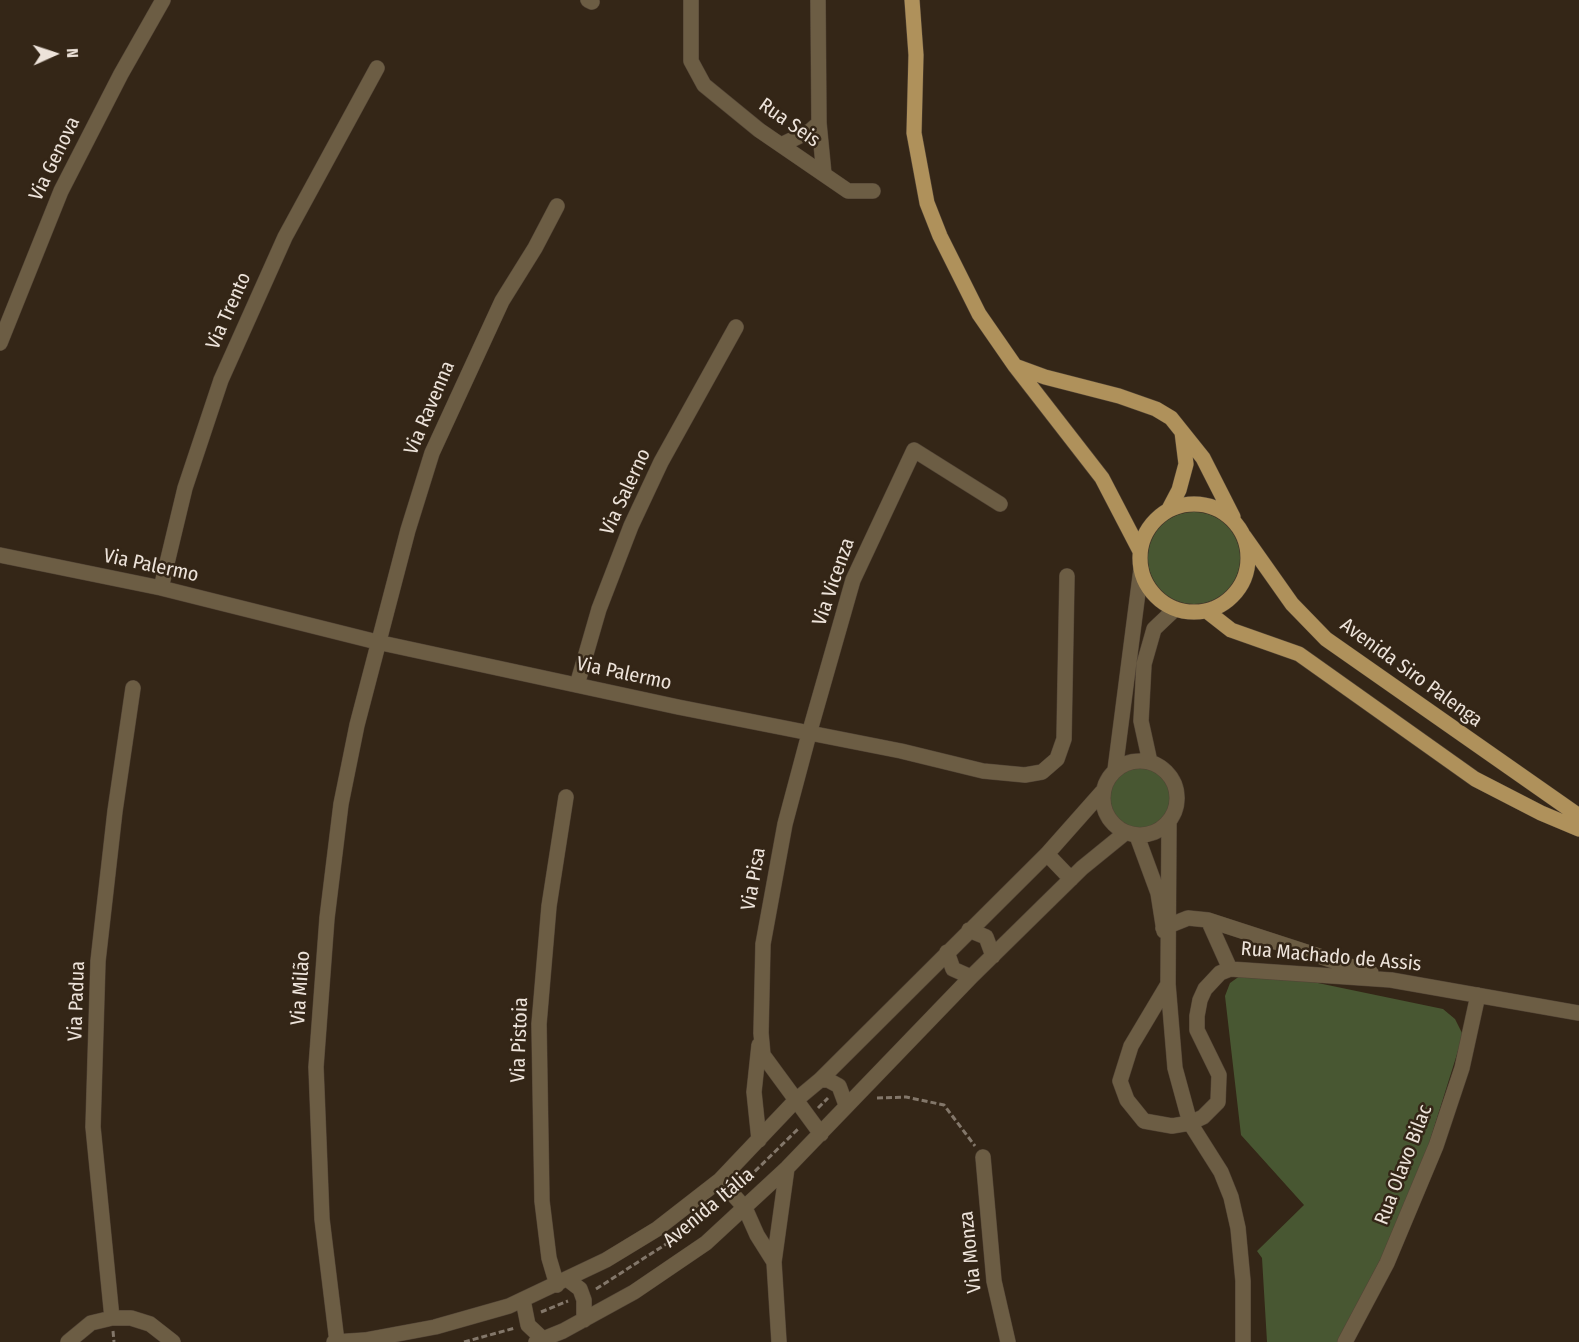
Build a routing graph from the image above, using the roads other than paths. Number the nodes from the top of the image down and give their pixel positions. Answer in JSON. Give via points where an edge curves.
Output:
{"nodes":[{"id":1,"x":163,"y":0,"type":"edge"},
{"id":2,"x":691,"y":0,"type":"edge"},
{"id":3,"x":818,"y":0,"type":"edge"},
{"id":4,"x":912,"y":0,"type":"edge"},
{"id":5,"x":377,"y":68,"type":"dead end"},
{"id":6,"x":819,"y":123,"type":"junction"},
{"id":7,"x":781,"y":145,"type":"junction"},
{"id":8,"x":824,"y":174,"type":"junction"},
{"id":9,"x":873,"y":191,"type":"dead end"},
{"id":10,"x":557,"y":206,"type":"dead end"},
{"id":11,"x":736,"y":327,"type":"dead end"},
{"id":12,"x":0,"y":343,"type":"edge"},
{"id":13,"x":1016,"y":366,"type":"junction"},
{"id":14,"x":1182,"y":429,"type":"junction"},
{"id":15,"x":1000,"y":504,"type":"dead end"},
{"id":16,"x":1169,"y":509,"type":"junction"},
{"id":17,"x":1234,"y":521,"type":"junction"},
{"id":18,"x":1244,"y":536,"type":"junction"},
{"id":19,"x":1140,"y":551,"type":"junction"},
{"id":20,"x":0,"y":555,"type":"edge"},
{"id":21,"x":1141,"y":569,"type":"junction"},
{"id":22,"x":1067,"y":576,"type":"dead end"},
{"id":23,"x":160,"y":588,"type":"junction"},
{"id":24,"x":1175,"y":609,"type":"junction"},
{"id":25,"x":1208,"y":612,"type":"junction"},
{"id":26,"x":377,"y":642,"type":"junction"},
{"id":27,"x":577,"y":685,"type":"junction"},
{"id":28,"x":133,"y":688,"type":"dead end"},
{"id":29,"x":808,"y":734,"type":"junction"},
{"id":30,"x":1150,"y":762,"type":"junction"},
{"id":31,"x":1115,"y":770,"type":"junction"},
{"id":32,"x":1513,"y":771,"type":"junction"},
{"id":33,"x":1102,"y":792,"type":"junction"},
{"id":34,"x":1500,"y":792,"type":"junction"},
{"id":35,"x":566,"y":797,"type":"dead end"},
{"id":36,"x":1579,"y":816,"type":"edge"},
{"id":37,"x":1169,"y":821,"type":"junction"},
{"id":38,"x":1579,"y":829,"type":"edge"},
{"id":39,"x":1131,"y":834,"type":"junction"},
{"id":40,"x":1047,"y":854,"type":"junction"},
{"id":41,"x":1071,"y":879,"type":"junction"},
{"id":42,"x":1208,"y":920,"type":"junction"},
{"id":43,"x":1166,"y":927,"type":"junction"},
{"id":44,"x":969,"y":930,"type":"junction"},
{"id":45,"x":947,"y":952,"type":"junction"},
{"id":46,"x":993,"y":956,"type":"junction"},
{"id":47,"x":1230,"y":969,"type":"junction"},
{"id":48,"x":971,"y":977,"type":"junction"},
{"id":49,"x":1391,"y":980,"type":"junction"},
{"id":50,"x":1168,"y":984,"type":"junction"},
{"id":51,"x":1478,"y":995,"type":"junction"},
{"id":52,"x":1579,"y":1013,"type":"edge"},
{"id":53,"x":760,"y":1033,"type":"junction"},
{"id":54,"x":820,"y":1080,"type":"junction"},
{"id":55,"x":796,"y":1100,"type":"junction"},
{"id":56,"x":846,"y":1105,"type":"junction"},
{"id":57,"x":1190,"y":1123,"type":"junction"},
{"id":58,"x":821,"y":1134,"type":"junction"},
{"id":59,"x":759,"y":1140,"type":"junction"},
{"id":60,"x":983,"y":1157,"type":"road end"},
{"id":61,"x":787,"y":1168,"type":"junction"},
{"id":62,"x":720,"y":1180,"type":"junction"},
{"id":63,"x":745,"y":1208,"type":"junction"},
{"id":64,"x":774,"y":1262,"type":"junction"},
{"id":65,"x":562,"y":1282,"type":"junction"},
{"id":66,"x":523,"y":1300,"type":"junction"},
{"id":67,"x":112,"y":1317,"type":"junction"},
{"id":68,"x":584,"y":1320,"type":"junction"},
{"id":69,"x":563,"y":1337,"type":"edge"},
{"id":70,"x":365,"y":1341,"type":"edge"},
{"id":71,"x":540,"y":1341,"type":"edge"},
{"id":72,"x":68,"y":1342,"type":"edge"},
{"id":73,"x":173,"y":1342,"type":"edge"},
{"id":74,"x":336,"y":1342,"type":"edge"},
{"id":75,"x":779,"y":1342,"type":"edge"},
{"id":76,"x":1008,"y":1342,"type":"edge"},
{"id":77,"x":1243,"y":1342,"type":"edge"},
{"id":78,"x":1345,"y":1342,"type":"edge"}],
"edges":[{"from":1,"to":12,"type":"street","name":"Via Genova","via":[[61,191]]},
{"from":2,"to":7,"type":"street","name":"Rua Seis","via":[[692,67],[704,85]]},
{"from":3,"to":6,"type":"street"},
{"from":4,"to":13,"type":"main road","via":[[916,56],[914,133],[927,203],[961,281]]},
{"from":5,"to":23,"type":"street","name":"Via Trento","via":[[285,237],[221,380],[185,488]]},
{"from":6,"to":7,"type":"street"},
{"from":6,"to":8,"type":"street"},
{"from":7,"to":8,"type":"street","name":"Rua Seis"},
{"from":8,"to":9,"type":"street","name":"Rua Seis","via":[[848,191]]},
{"from":10,"to":26,"type":"street","name":"Via Ravenna","via":[[502,301],[432,453]]},
{"from":11,"to":27,"type":"street","name":"Via Salerno","via":[[631,526],[599,609]]},
{"from":13,"to":14,"type":"main road","via":[[1141,403],[1171,418]]},
{"from":13,"to":19,"type":"main road","via":[[1102,478]]},
{"from":14,"to":16,"type":"main road","via":[[1186,464]]},
{"from":14,"to":17,"type":"main road","via":[[1203,458]]},
{"from":15,"to":29,"type":"street","name":"Via Vicenza","via":[[914,450],[853,580]]},
{"from":16,"to":17,"type":"main road","via":[[1204,504],[1221,510]]},
{"from":16,"to":19,"type":"main road","via":[[1145,534]]},
{"from":17,"to":18,"type":"main road"},
{"from":18,"to":25,"type":"main road","via":[[1247,572],[1239,589],[1227,602]]},
{"from":18,"to":32,"type":"main road","name":"Avenida Siro Palenga","via":[[1292,604],[1326,639]]},
{"from":19,"to":21,"type":"main road"},
{"from":20,"to":23,"type":"street","name":"Via Palermo"},
{"from":21,"to":24,"type":"main road","via":[[1159,600]]},
{"from":21,"to":31,"type":"street"},
{"from":22,"to":29,"type":"street","name":"Via Palermo","via":[[1064,740],[1057,759],[1042,772],[1025,775],[983,771]]},
{"from":23,"to":26,"type":"street","name":"Via Palermo"},
{"from":24,"to":25,"type":"main road"},
{"from":24,"to":30,"type":"street","via":[[1154,629],[1144,664],[1141,721]]},
{"from":25,"to":34,"type":"main road","via":[[1231,630],[1285,647],[1318,666],[1442,756]]},
{"from":26,"to":27,"type":"street","name":"Via Palermo"},
{"from":26,"to":74,"type":"street","name":"Via Milão","via":[[342,804],[327,918],[316,1067],[322,1219]]},
{"from":27,"to":29,"type":"street","name":"Via Palermo"},
{"from":28,"to":67,"type":"street","name":"Via Padua","via":[[114,811],[98,985],[93,1127]]},
{"from":29,"to":53,"type":"street","name":"Via Pisa","via":[[785,824],[763,944]]},
{"from":30,"to":31,"type":"street","via":[[1125,763]]},
{"from":30,"to":37,"type":"street","via":[[1170,776],[1175,786],[1176,805]]},
{"from":31,"to":33,"type":"street"},
{"from":32,"to":34,"type":"main road"},
{"from":32,"to":36,"type":"main road","name":"Avenida Siro Palenga"},
{"from":33,"to":39,"type":"street","via":[[1106,816]]},
{"from":33,"to":40,"type":"street","name":"Avenida Itália"},
{"from":34,"to":38,"type":"main road"},
{"from":35,"to":65,"type":"street","name":"Via Pistoia","via":[[549,906],[539,1024],[542,1201],[549,1258]]},
{"from":37,"to":39,"type":"street","via":[[1149,835]]},
{"from":37,"to":43,"type":"street"},
{"from":39,"to":41,"type":"street","name":"Avenida Itália"},
{"from":39,"to":43,"type":"street","via":[[1158,893]]},
{"from":40,"to":41,"type":"street"},
{"from":40,"to":44,"type":"street","name":"Avenida Itália"},
{"from":41,"to":46,"type":"street","name":"Avenida Itália"},
{"from":42,"to":43,"type":"street","via":[[1188,918]]},
{"from":42,"to":47,"type":"street"},
{"from":42,"to":49,"type":"street"},
{"from":43,"to":50,"type":"street"},
{"from":44,"to":45,"type":"street","name":"Avenida Itália"},
{"from":44,"to":46,"type":"street","via":[[986,938]]},
{"from":45,"to":48,"type":"street","via":[[953,969]]},
{"from":45,"to":54,"type":"street","name":"Avenida Itália"},
{"from":46,"to":48,"type":"street","name":"Avenida Itália"},
{"from":47,"to":49,"type":"street","name":"Rua Machado de Assis"},
{"from":47,"to":57,"type":"street","name":"Rua Machado de Assis","via":[[1218,975],[1200,1000],[1197,1030],[1215,1065],[1220,1094],[1209,1114]]},
{"from":48,"to":56,"type":"street","name":"Avenida Itália"},
{"from":49,"to":51,"type":"street","name":"Rua Machado de Assis"},
{"from":50,"to":57,"type":"street","via":[[1175,1068]]},
{"from":50,"to":57,"type":"street","via":[[1131,1046],[1120,1081],[1127,1100],[1144,1121],[1172,1126]]},
{"from":51,"to":52,"type":"street","name":"Rua Machado de Assis"},
{"from":51,"to":78,"type":"street","name":"Rua Olavo Bilac","via":[[1462,1068],[1436,1146],[1388,1263]]},
{"from":53,"to":55,"type":"street","name":"Via Pisa","via":[[764,1055]]},
{"from":53,"to":59,"type":"street","name":"Via Pisa","via":[[754,1092]]},
{"from":54,"to":55,"type":"street","name":"Avenida Itália"},
{"from":54,"to":56,"type":"street","via":[[839,1086]]},
{"from":55,"to":58,"type":"street"},
{"from":55,"to":59,"type":"street","name":"Avenida Itália"},
{"from":56,"to":58,"type":"street","name":"Avenida Itália"},
{"from":57,"to":77,"type":"street","via":[[1221,1172],[1231,1197],[1243,1281]]},
{"from":58,"to":61,"type":"street","name":"Avenida Itália"},
{"from":59,"to":62,"type":"street","name":"Avenida Itália"},
{"from":60,"to":76,"type":"street","name":"Via Monza","via":[[994,1281]]},
{"from":61,"to":63,"type":"street","name":"Avenida Itália"},
{"from":61,"to":64,"type":"street"},
{"from":62,"to":63,"type":"street"},
{"from":62,"to":65,"type":"street","name":"Avenida Itália","via":[[657,1229]]},
{"from":63,"to":64,"type":"street"},
{"from":63,"to":68,"type":"street","name":"Avenida Itália","via":[[678,1263]]},
{"from":64,"to":75,"type":"street"},
{"from":65,"to":66,"type":"street","name":"Avenida Itália"},
{"from":65,"to":68,"type":"street","via":[[580,1289]]},
{"from":66,"to":70,"type":"street","name":"Avenida Itália","via":[[435,1327]]},
{"from":66,"to":71,"type":"street","name":"Avenida Itália","via":[[528,1326]]},
{"from":67,"to":72,"type":"street","via":[[91,1323]]},
{"from":67,"to":73,"type":"street","via":[[150,1324]]},
{"from":68,"to":69,"type":"street","name":"Avenida Itália"},
{"from":69,"to":71,"type":"street","name":"Avenida Itália"},
{"from":70,"to":74,"type":"street","name":"Avenida Itália"}]}
